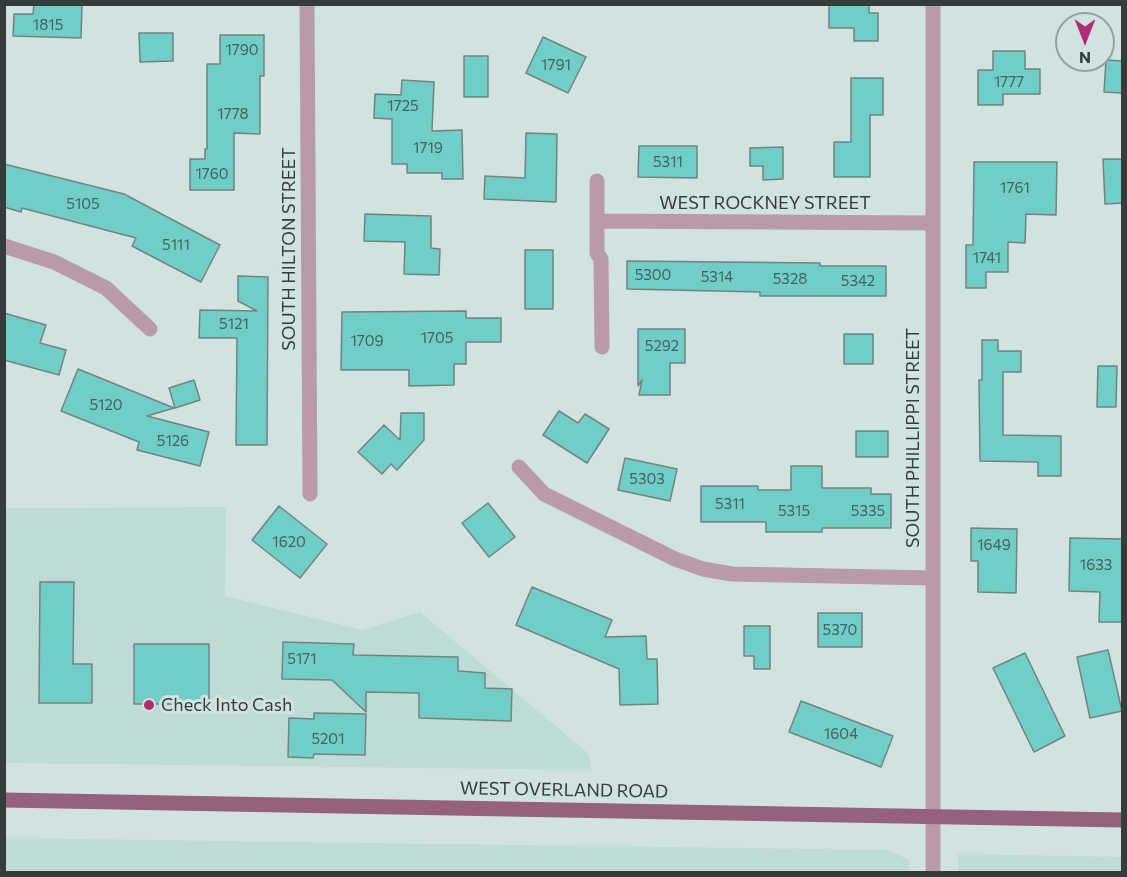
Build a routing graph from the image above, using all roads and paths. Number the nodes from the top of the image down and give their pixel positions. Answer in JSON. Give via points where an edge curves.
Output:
{"nodes":[{"id":1,"x":307,"y":4,"type":"edge"},
{"id":2,"x":933,"y":4,"type":"edge"},
{"id":3,"x":597,"y":181,"type":"dead end"},
{"id":4,"x":597,"y":221,"type":"junction"},
{"id":5,"x":932,"y":223,"type":"junction"},
{"id":6,"x":4,"y":246,"type":"edge"},
{"id":7,"x":150,"y":329,"type":"dead end"},
{"id":8,"x":602,"y":347,"type":"dead end"},
{"id":9,"x":519,"y":467,"type":"dead end"},
{"id":10,"x":310,"y":494,"type":"dead end"},
{"id":11,"x":932,"y":578,"type":"junction"},
{"id":12,"x":4,"y":800,"type":"edge"},
{"id":13,"x":932,"y":817,"type":"junction"},
{"id":14,"x":1122,"y":820,"type":"edge"},
{"id":15,"x":933,"y":873,"type":"edge"}],
"edges":[{"from":1,"to":10,"type":"street","name":"SOUTH HILTON STREET"},
{"from":2,"to":5,"type":"street","name":"SOUTH PHILLIPPI STREET"},
{"from":3,"to":4,"type":"street"},
{"from":4,"to":5,"type":"street","name":"WEST ROCKNEY STREET"},
{"from":4,"to":8,"type":"street","via":[[597,253],[602,260]]},
{"from":5,"to":11,"type":"street","name":"SOUTH PHILLIPPI STREET"},
{"from":6,"to":7,"type":"street","via":[[54,262],[106,288]]},
{"from":9,"to":11,"type":"street","via":[[544,494],[703,569],[732,574]]},
{"from":11,"to":13,"type":"street","name":"SOUTH PHILLIPPI STREET"},
{"from":12,"to":13,"type":"main road","name":"WEST OVERLAND ROAD"},
{"from":13,"to":14,"type":"main road","name":"WEST OVERLAND ROAD"},
{"from":13,"to":15,"type":"street","name":"SOUTH PHILLIPPI STREET"}]}
